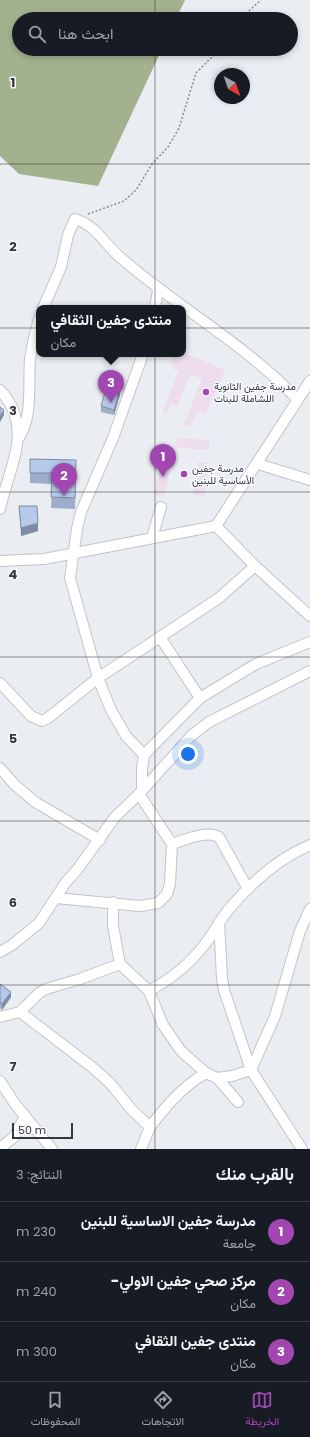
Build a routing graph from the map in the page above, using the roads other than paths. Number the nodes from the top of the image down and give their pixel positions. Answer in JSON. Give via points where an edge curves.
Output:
{"nodes":[{"id":1,"x":158,"y":290,"type":"junction"},
{"id":2,"x":44,"y":305,"type":"edge"},
{"id":3,"x":156,"y":305,"type":"edge"},
{"id":4,"x":178,"y":305,"type":"edge"},
{"id":5,"x":186,"y":311,"type":"edge"},
{"id":6,"x":36,"y":329,"type":"edge"},
{"id":7,"x":142,"y":357,"type":"edge"},
{"id":8,"x":310,"y":381,"type":"edge"},
{"id":9,"x":0,"y":390,"type":"edge"},
{"id":10,"x":297,"y":399,"type":"junction"},
{"id":11,"x":18,"y":440,"type":"junction"},
{"id":12,"x":258,"y":464,"type":"junction"},
{"id":13,"x":310,"y":480,"type":"edge"},
{"id":14,"x":161,"y":507,"type":"dead end"},
{"id":15,"x":0,"y":509,"type":"edge"},
{"id":16,"x":216,"y":526,"type":"junction"},
{"id":17,"x":152,"y":538,"type":"junction"},
{"id":18,"x":75,"y":553,"type":"junction"},
{"id":19,"x":0,"y":561,"type":"edge"},
{"id":20,"x":255,"y":566,"type":"junction"},
{"id":21,"x":310,"y":616,"type":"edge"},
{"id":22,"x":160,"y":637,"type":"junction"},
{"id":23,"x":310,"y":642,"type":"edge"},
{"id":24,"x":310,"y":671,"type":"edge"},
{"id":25,"x":98,"y":678,"type":"junction"},
{"id":26,"x":0,"y":683,"type":"edge"},
{"id":27,"x":200,"y":698,"type":"junction"},
{"id":28,"x":144,"y":755,"type":"junction"},
{"id":29,"x":0,"y":768,"type":"edge"},
{"id":30,"x":141,"y":792,"type":"junction"},
{"id":31,"x":100,"y":840,"type":"junction"},
{"id":32,"x":172,"y":844,"type":"junction"},
{"id":33,"x":310,"y":845,"type":"edge"},
{"id":34,"x":248,"y":889,"type":"junction"},
{"id":35,"x":56,"y":898,"type":"junction"},
{"id":36,"x":113,"y":902,"type":"junction"},
{"id":37,"x":310,"y":912,"type":"edge"},
{"id":38,"x":219,"y":922,"type":"junction"},
{"id":39,"x":0,"y":952,"type":"edge"},
{"id":40,"x":120,"y":964,"type":"junction"},
{"id":41,"x":149,"y":991,"type":"junction"},
{"id":42,"x":20,"y":1012,"type":"junction"},
{"id":43,"x":0,"y":1017,"type":"edge"},
{"id":44,"x":251,"y":1070,"type":"junction"},
{"id":45,"x":206,"y":1073,"type":"junction"},
{"id":46,"x":217,"y":1078,"type":"junction"},
{"id":47,"x":0,"y":1081,"type":"edge"},
{"id":48,"x":238,"y":1102,"type":"dead end"},
{"id":49,"x":25,"y":1116,"type":"junction"},
{"id":50,"x":150,"y":1127,"type":"junction"},
{"id":51,"x":0,"y":1148,"type":"edge"},
{"id":52,"x":52,"y":1149,"type":"edge"},
{"id":53,"x":141,"y":1149,"type":"edge"},
{"id":54,"x":302,"y":1149,"type":"edge"}],
"edges":[{"from":1,"to":2,"type":"street","via":[[115,254],[88,224],[75,219],[68,235],[61,267]]},
{"from":1,"to":3,"type":"street"},
{"from":1,"to":4,"type":"street"},
{"from":5,"to":10,"type":"street","via":[[268,372]]},
{"from":6,"to":11,"type":"street","via":[[30,360],[28,410]]},
{"from":7,"to":18,"type":"street","via":[[113,438],[81,512]]},
{"from":8,"to":10,"type":"street"},
{"from":9,"to":11,"type":"street","via":[[12,405]]},
{"from":10,"to":12,"type":"street"},
{"from":11,"to":15,"type":"street"},
{"from":12,"to":13,"type":"street"},
{"from":12,"to":16,"type":"street"},
{"from":14,"to":17,"type":"street"},
{"from":16,"to":17,"type":"street"},
{"from":16,"to":20,"type":"street"},
{"from":17,"to":18,"type":"street"},
{"from":18,"to":19,"type":"street","via":[[44,559]]},
{"from":18,"to":25,"type":"street","via":[[70,578]]},
{"from":20,"to":21,"type":"street"},
{"from":20,"to":22,"type":"street","via":[[219,598]]},
{"from":22,"to":25,"type":"street"},
{"from":22,"to":27,"type":"street"},
{"from":23,"to":27,"type":"street","via":[[256,664]]},
{"from":24,"to":30,"type":"street","via":[[203,726]]},
{"from":25,"to":26,"type":"street","via":[[42,721],[31,716]]},
{"from":25,"to":28,"type":"street","via":[[119,725]]},
{"from":27,"to":28,"type":"street"},
{"from":28,"to":30,"type":"street"},
{"from":29,"to":31,"type":"street","via":[[17,788],[35,802]]},
{"from":30,"to":31,"type":"street","via":[[115,817]]},
{"from":30,"to":32,"type":"street"},
{"from":31,"to":35,"type":"street"},
{"from":32,"to":34,"type":"street","via":[[211,834],[219,837]]},
{"from":32,"to":36,"type":"street","via":[[170,884],[163,900],[152,905]]},
{"from":33,"to":34,"type":"street","via":[[271,867]]},
{"from":34,"to":38,"type":"street"},
{"from":35,"to":36,"type":"street"},
{"from":35,"to":39,"type":"street","via":[[39,923]]},
{"from":36,"to":40,"type":"street","via":[[113,926]]},
{"from":37,"to":44,"type":"street","via":[[300,931],[275,1016]]},
{"from":38,"to":41,"type":"street","via":[[204,945],[178,973]]},
{"from":38,"to":44,"type":"street","via":[[224,990]]},
{"from":40,"to":41,"type":"street"},
{"from":40,"to":42,"type":"street","via":[[46,989]]},
{"from":41,"to":45,"type":"street","via":[[163,1025],[180,1051]]},
{"from":42,"to":43,"type":"street"},
{"from":42,"to":50,"type":"street","via":[[92,1067]]},
{"from":44,"to":46,"type":"street"},
{"from":44,"to":54,"type":"street"},
{"from":45,"to":46,"type":"street"},
{"from":45,"to":50,"type":"street","via":[[182,1090]]},
{"from":46,"to":48,"type":"street"},
{"from":47,"to":49,"type":"street"},
{"from":49,"to":51,"type":"street","via":[[14,1137]]},
{"from":49,"to":52,"type":"street"},
{"from":50,"to":53,"type":"street"}]}
